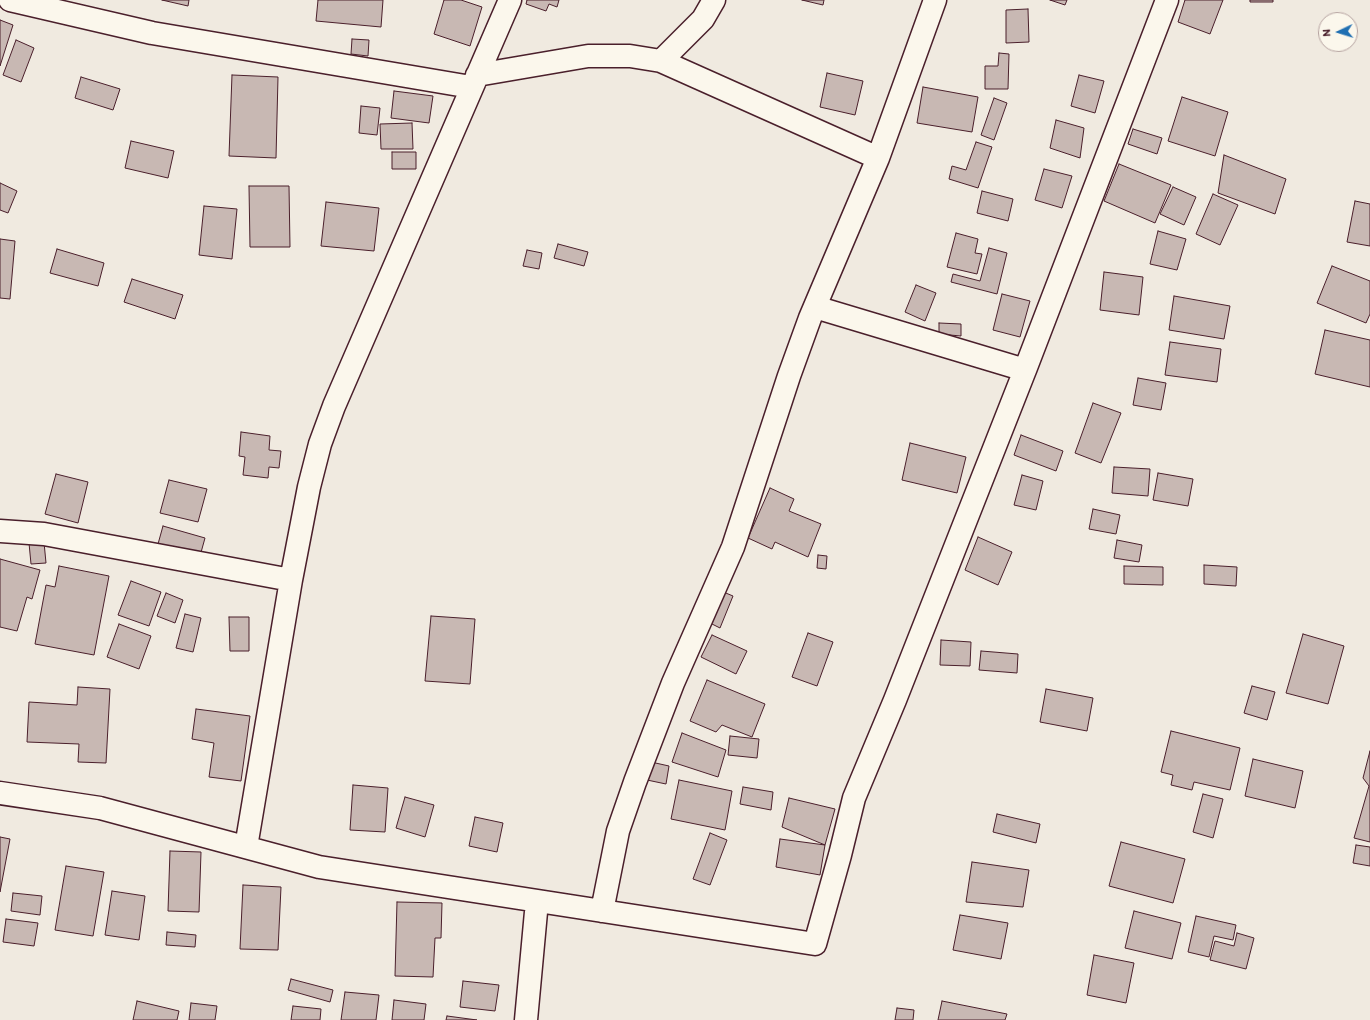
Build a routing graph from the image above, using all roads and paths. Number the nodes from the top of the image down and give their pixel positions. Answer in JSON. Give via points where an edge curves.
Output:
{"nodes":[{"id":1,"x":10,"y":0,"type":"edge"},
{"id":2,"x":510,"y":0,"type":"edge"},
{"id":3,"x":714,"y":0,"type":"edge"},
{"id":4,"x":935,"y":0,"type":"edge"},
{"id":5,"x":1167,"y":0,"type":"edge"},
{"id":6,"x":660,"y":61,"type":"junction"},
{"id":7,"x":474,"y":81,"type":"junction"},
{"id":8,"x":878,"y":158,"type":"junction"},
{"id":9,"x":815,"y":307,"type":"junction"},
{"id":10,"x":1025,"y":370,"type":"junction"},
{"id":11,"x":0,"y":532,"type":"edge"},
{"id":12,"x":291,"y":580,"type":"junction"},
{"id":13,"x":0,"y":793,"type":"edge"},
{"id":14,"x":246,"y":847,"type":"junction"},
{"id":15,"x":537,"y":901,"type":"junction"},
{"id":16,"x":602,"y":911,"type":"junction"},
{"id":17,"x":526,"y":1020,"type":"edge"}],
"edges":[{"from":1,"to":7,"type":"street","via":[[152,34]]},
{"from":2,"to":7,"type":"street"},
{"from":3,"to":6,"type":"street","via":[[703,19]]},
{"from":4,"to":8,"type":"street"},
{"from":5,"to":10,"type":"street"},
{"from":6,"to":7,"type":"street","via":[[630,56],[588,56]]},
{"from":6,"to":8,"type":"street"},
{"from":7,"to":12,"type":"street","via":[[320,444]]},
{"from":8,"to":9,"type":"street"},
{"from":9,"to":10,"type":"street"},
{"from":9,"to":16,"type":"street","via":[[789,376],[733,548],[673,684],[618,831]]},
{"from":10,"to":16,"type":"street","via":[[854,798],[815,944]]},
{"from":11,"to":12,"type":"street","via":[[44,534]]},
{"from":12,"to":14,"type":"street"},
{"from":13,"to":14,"type":"street","via":[[100,808]]},
{"from":14,"to":15,"type":"street","via":[[319,867]]},
{"from":15,"to":16,"type":"street"},
{"from":15,"to":17,"type":"street"}]}
